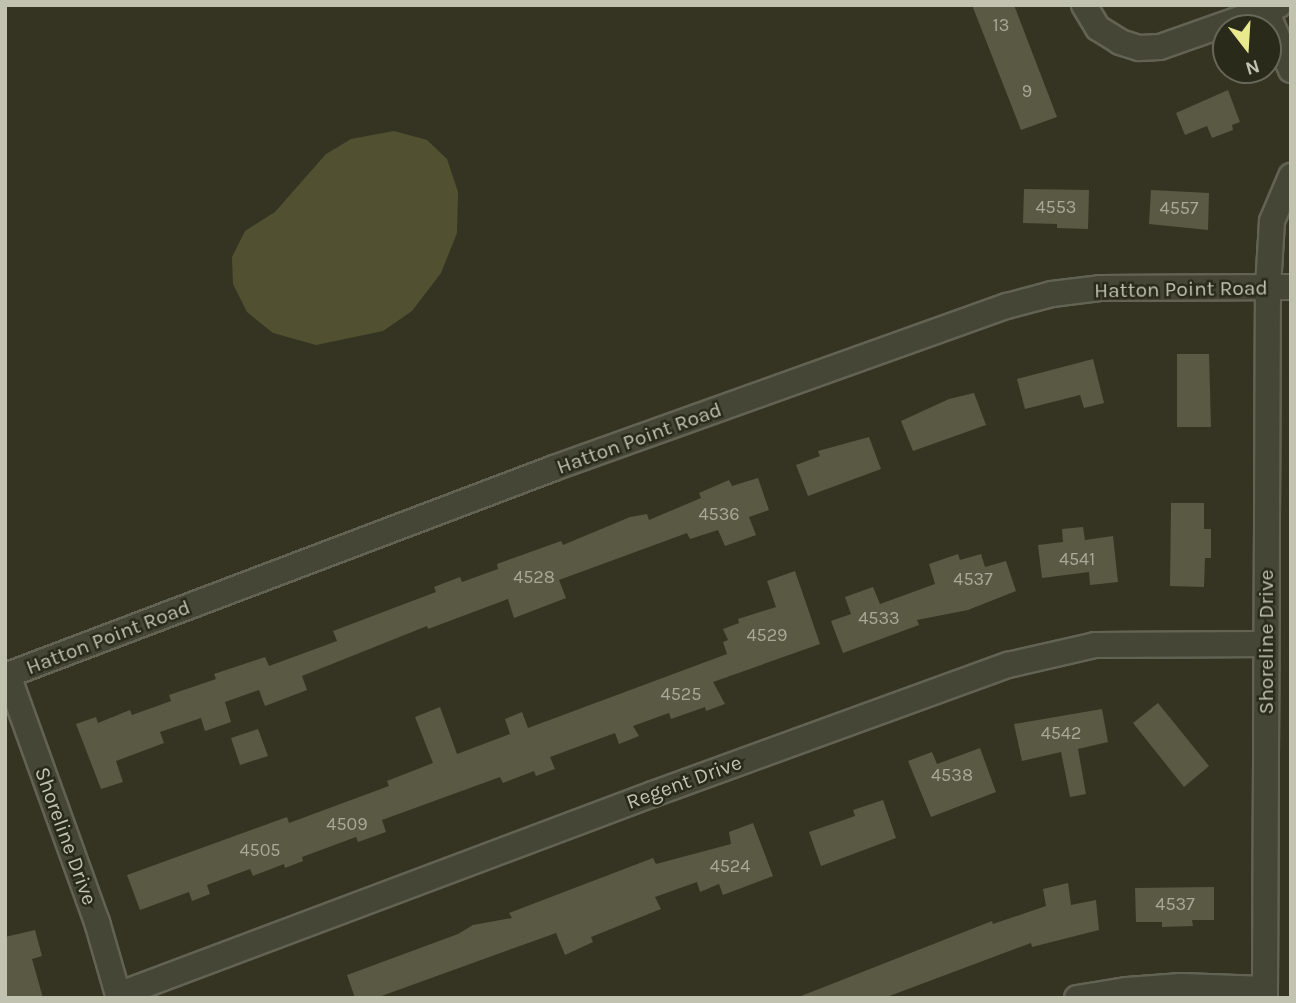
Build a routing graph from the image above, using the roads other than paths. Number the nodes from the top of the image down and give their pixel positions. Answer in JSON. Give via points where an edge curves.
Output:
{"nodes":[{"id":1,"x":1084,"y":5,"type":"edge"},
{"id":2,"x":1273,"y":8,"type":"edge"},
{"id":3,"x":1291,"y":70,"type":"edge"},
{"id":4,"x":1291,"y":176,"type":"edge"},
{"id":5,"x":1279,"y":287,"type":"edge"},
{"id":6,"x":1266,"y":644,"type":"junction"},
{"id":7,"x":7,"y":676,"type":"edge"},
{"id":8,"x":1265,"y":993,"type":"edge"},
{"id":9,"x":118,"y":996,"type":"edge"},
{"id":10,"x":1077,"y":998,"type":"edge"}],
"edges":[{"from":1,"to":2,"type":"street","via":[[1098,28],[1139,48],[1160,47]]},
{"from":2,"to":3,"type":"street"},
{"from":4,"to":5,"type":"street","name":"Shoreline Drive","via":[[1272,221]]},
{"from":5,"to":6,"type":"street","name":"Shoreline Drive"},
{"from":5,"to":7,"type":"street","name":"Hatton Point Road","via":[[1100,288],[1007,306],[554,468]]},
{"from":6,"to":8,"type":"street","name":"Shoreline Drive"},
{"from":6,"to":9,"type":"street","name":"Regent Drive","via":[[1095,645],[1008,664]]},
{"from":7,"to":9,"type":"street","name":"Shoreline Drive","via":[[97,922]]},
{"from":8,"to":10,"type":"street","via":[[1181,986]]}]}
